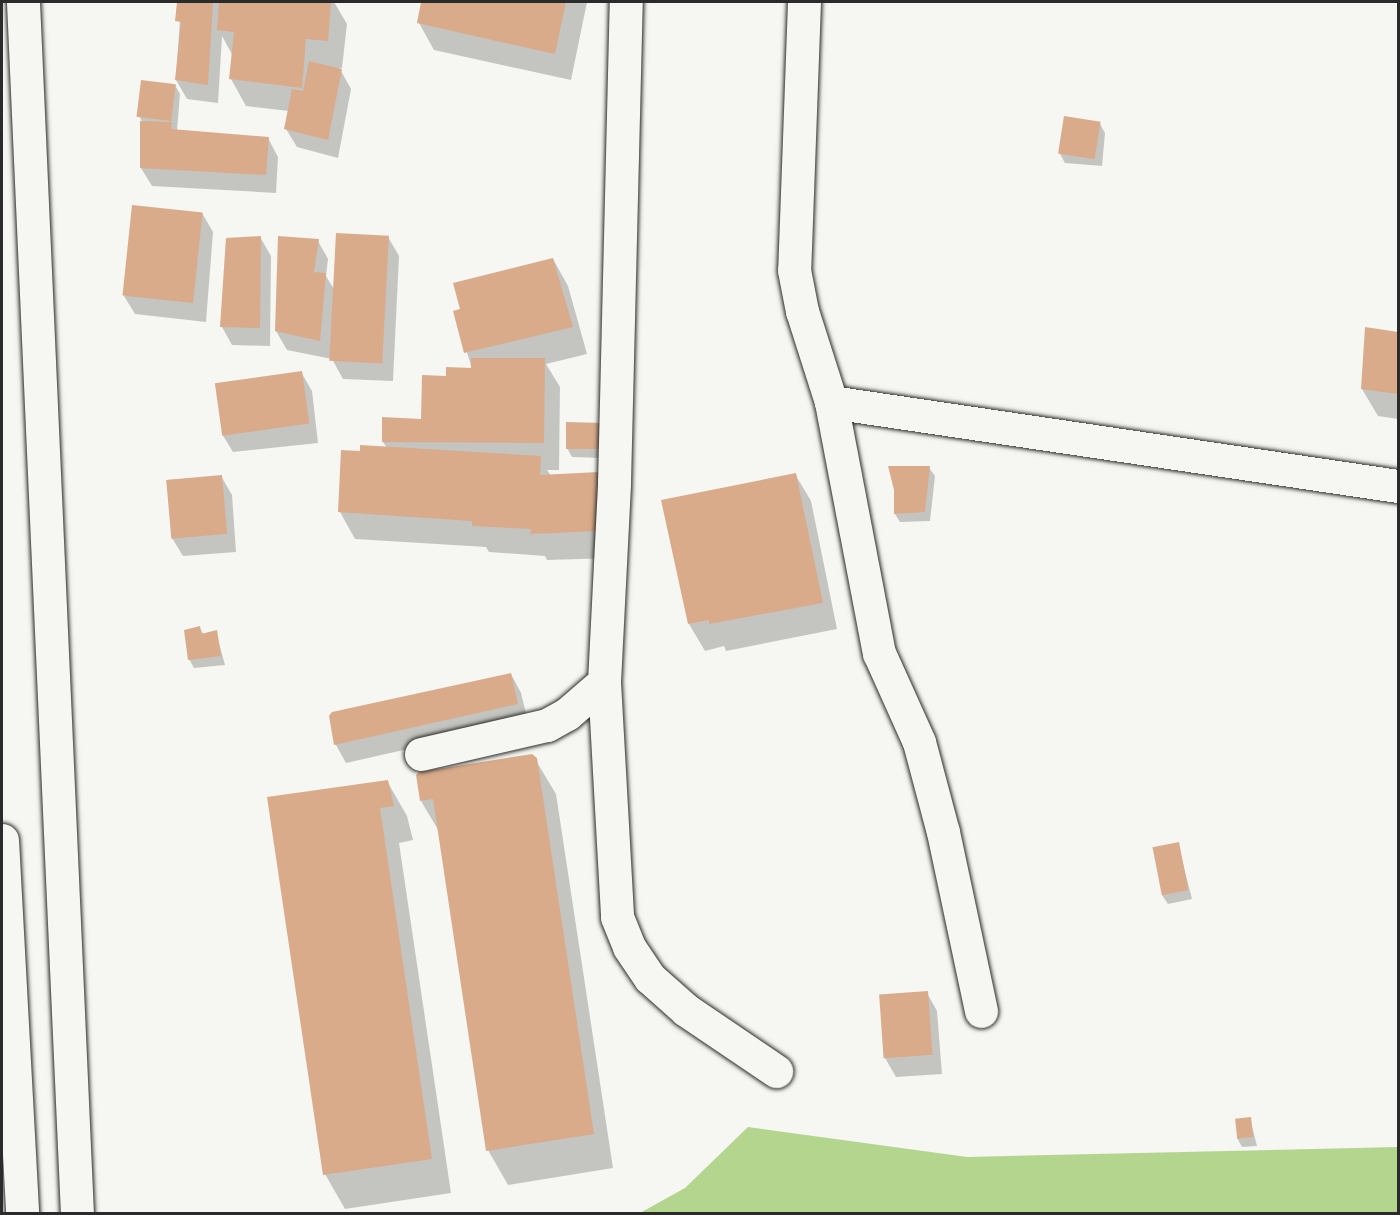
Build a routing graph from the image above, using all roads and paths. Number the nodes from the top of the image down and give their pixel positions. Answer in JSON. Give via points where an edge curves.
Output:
{"nodes":[{"id":1,"x":23,"y":2,"type":"edge"},
{"id":2,"x":626,"y":2,"type":"edge"},
{"id":3,"x":804,"y":2,"type":"edge"},
{"id":4,"x":831,"y":402,"type":"junction"},
{"id":5,"x":1398,"y":486,"type":"edge"},
{"id":6,"x":604,"y":682,"type":"junction"},
{"id":7,"x":421,"y":754,"type":"dead end"},
{"id":8,"x":2,"y":840,"type":"edge"},
{"id":9,"x":981,"y":1011,"type":"dead end"},
{"id":10,"x":776,"y":1071,"type":"dead end"},
{"id":11,"x":22,"y":1214,"type":"edge"},
{"id":12,"x":77,"y":1214,"type":"edge"}],
"edges":[{"from":1,"to":12,"type":"main road"},
{"from":2,"to":6,"type":"main road","via":[[614,483]]},
{"from":3,"to":4,"type":"main road","via":[[794,270],[802,311]]},
{"from":4,"to":5,"type":"main road"},
{"from":4,"to":9,"type":"main road","via":[[879,652],[919,742],[943,832]]},
{"from":6,"to":7,"type":"main road","via":[[567,714],[547,725]]},
{"from":6,"to":10,"type":"main road","via":[[617,917],[629,947],[650,978],[686,1010]]},
{"from":8,"to":11,"type":"main road"}]}
